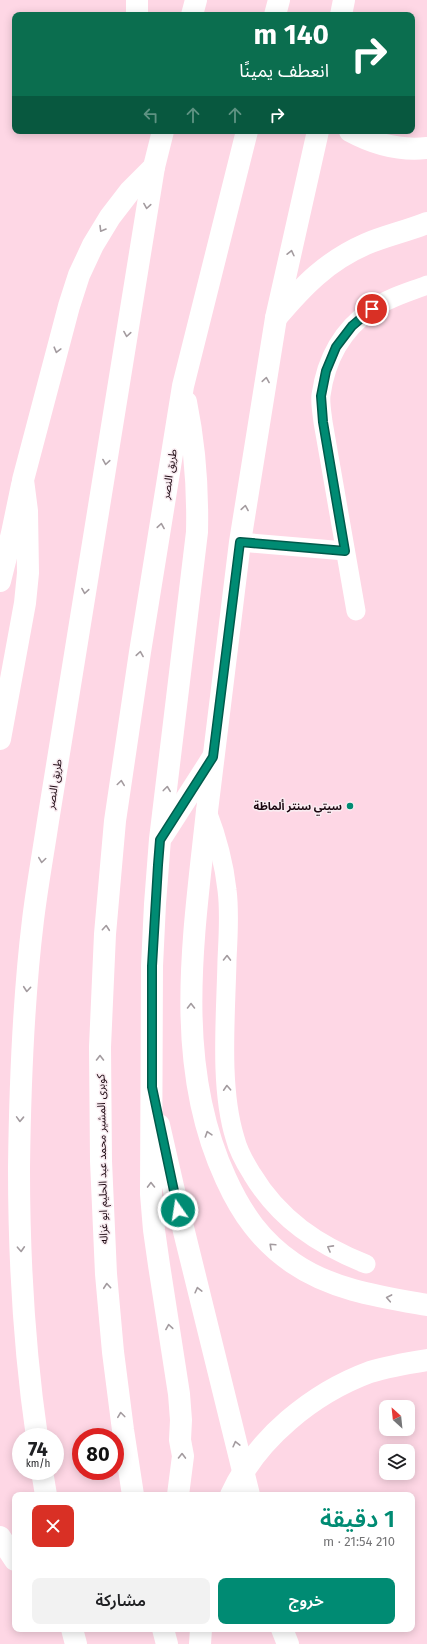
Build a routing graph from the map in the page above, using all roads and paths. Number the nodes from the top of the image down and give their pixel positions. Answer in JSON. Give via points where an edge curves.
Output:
{"nodes":[{"id":1,"x":137,"y":0,"type":"edge"},
{"id":2,"x":196,"y":0,"type":"edge"},
{"id":3,"x":279,"y":0,"type":"edge"},
{"id":4,"x":344,"y":0,"type":"edge"},
{"id":5,"x":137,"y":12,"type":"edge"},
{"id":6,"x":193,"y":12,"type":"edge"},
{"id":7,"x":276,"y":12,"type":"edge"},
{"id":8,"x":342,"y":12,"type":"edge"},
{"id":9,"x":162,"y":134,"type":"edge"},
{"id":10,"x":246,"y":134,"type":"edge"},
{"id":11,"x":317,"y":134,"type":"edge"},
{"id":12,"x":356,"y":134,"type":"edge"},
{"id":13,"x":427,"y":148,"type":"edge"},
{"id":14,"x":154,"y":167,"type":"junction"},
{"id":15,"x":427,"y":223,"type":"edge"},
{"id":16,"x":427,"y":285,"type":"edge"},
{"id":17,"x":276,"y":318,"type":"junction"},
{"id":18,"x":183,"y":386,"type":"junction"},
{"id":19,"x":23,"y":480,"type":"junction"},
{"id":20,"x":240,"y":542,"type":"junction"},
{"id":21,"x":345,"y":551,"type":"junction"},
{"id":22,"x":0,"y":581,"type":"edge"},
{"id":23,"x":356,"y":612,"type":"dead end"},
{"id":24,"x":0,"y":739,"type":"edge"},
{"id":25,"x":213,"y":757,"type":"junction"},
{"id":26,"x":207,"y":811,"type":"junction"},
{"id":27,"x":115,"y":821,"type":"joint"},
{"id":28,"x":160,"y":840,"type":"junction"},
{"id":29,"x":152,"y":1087,"type":"junction"},
{"id":30,"x":366,"y":1264,"type":"dead end"},
{"id":31,"x":427,"y":1305,"type":"edge"},
{"id":32,"x":427,"y":1360,"type":"edge"},
{"id":33,"x":36,"y":1428,"type":"edge"},
{"id":34,"x":44,"y":1480,"type":"edge"},
{"id":35,"x":46,"y":1492,"type":"edge"},
{"id":36,"x":133,"y":1492,"type":"edge"},
{"id":37,"x":178,"y":1492,"type":"edge"},
{"id":38,"x":233,"y":1492,"type":"edge"},
{"id":39,"x":248,"y":1492,"type":"edge"},
{"id":40,"x":0,"y":1536,"type":"edge"},
{"id":41,"x":12,"y":1555,"type":"edge"},
{"id":42,"x":73,"y":1632,"type":"edge"},
{"id":43,"x":164,"y":1632,"type":"edge"},
{"id":44,"x":201,"y":1632,"type":"edge"},
{"id":45,"x":283,"y":1632,"type":"edge"},
{"id":46,"x":76,"y":1644,"type":"edge"},
{"id":47,"x":167,"y":1644,"type":"edge"},
{"id":48,"x":200,"y":1644,"type":"edge"},
{"id":49,"x":288,"y":1644,"type":"edge"}],
"edges":[{"from":1,"to":5,"type":"main road"},
{"from":2,"to":6,"type":"main road"},
{"from":3,"to":7,"type":"main road"},
{"from":4,"to":8,"type":"main road"},
{"from":9,"to":14,"type":"main road","name":"طريق النصر"},
{"from":10,"to":18,"type":"main road","name":"طريق النصر"},
{"from":17,"to":11,"type":"main road","one_way":true},
{"from":12,"to":13,"type":"main road","via":[[390,146],[415,150]]},
{"from":14,"to":19,"type":"main road","one_way":true,"via":[[130,191],[110,217],[79,275]]},
{"from":14,"to":33,"type":"main road","name":"طريق النصر","one_way":true,"via":[[33,920],[20,1121],[19,1221],[24,1321]]},
{"from":15,"to":17,"type":"main road","via":[[366,244],[331,263],[301,288]]},
{"from":16,"to":21,"type":"lane","via":[[372,309],[352,326],[336,347],[326,371],[321,396],[323,422]]},
{"from":20,"to":17,"type":"main road","one_way":true},
{"from":27,"to":18,"type":"main road","name":"طريق النصر","one_way":true},
{"from":28,"to":18,"type":"main road","one_way":true,"via":[[197,532],[195,458]]},
{"from":19,"to":22,"type":"main road"},
{"from":19,"to":24,"type":"main road","via":[[27,511],[28,573],[25,603]]},
{"from":20,"to":21,"type":"lane"},
{"from":20,"to":25,"type":"main road"},
{"from":21,"to":23,"type":"lane"},
{"from":25,"to":26,"type":"main road"},
{"from":25,"to":28,"type":"main road"},
{"from":30,"to":26,"type":"lane","one_way":true,"via":[[318,1241],[276,1207],[259,1186],[235,1139],[227,1094],[227,892],[222,857]]},
{"from":31,"to":26,"type":"main road","one_way":true,"via":[[357,1292],[294,1264],[275,1250],[244,1215],[216,1159],[196,1082],[191,1029],[192,946]]},
{"from":36,"to":27,"type":"main road","name":"كوبرى المشير محمد عبد الحليم ابو غزاله","one_way":true,"via":[[113,1352],[100,1161],[105,934]]},
{"from":28,"to":29,"type":"main road","via":[[152,966]]},
{"from":37,"to":29,"type":"main road","one_way":true,"via":[[183,1456],[180,1440],[181,1413],[154,1230],[150,1158]]},
{"from":39,"to":29,"type":"main road","one_way":true,"via":[[174,1194]]},
{"from":32,"to":38,"type":"main road","via":[[370,1372],[314,1400],[268,1441],[248,1465]]},
{"from":34,"to":35,"type":"main road"},
{"from":40,"to":41,"type":"main road"},
{"from":42,"to":46,"type":"main road"},
{"from":43,"to":47,"type":"main road"},
{"from":44,"to":48,"type":"main road"},
{"from":45,"to":49,"type":"main road"}]}
